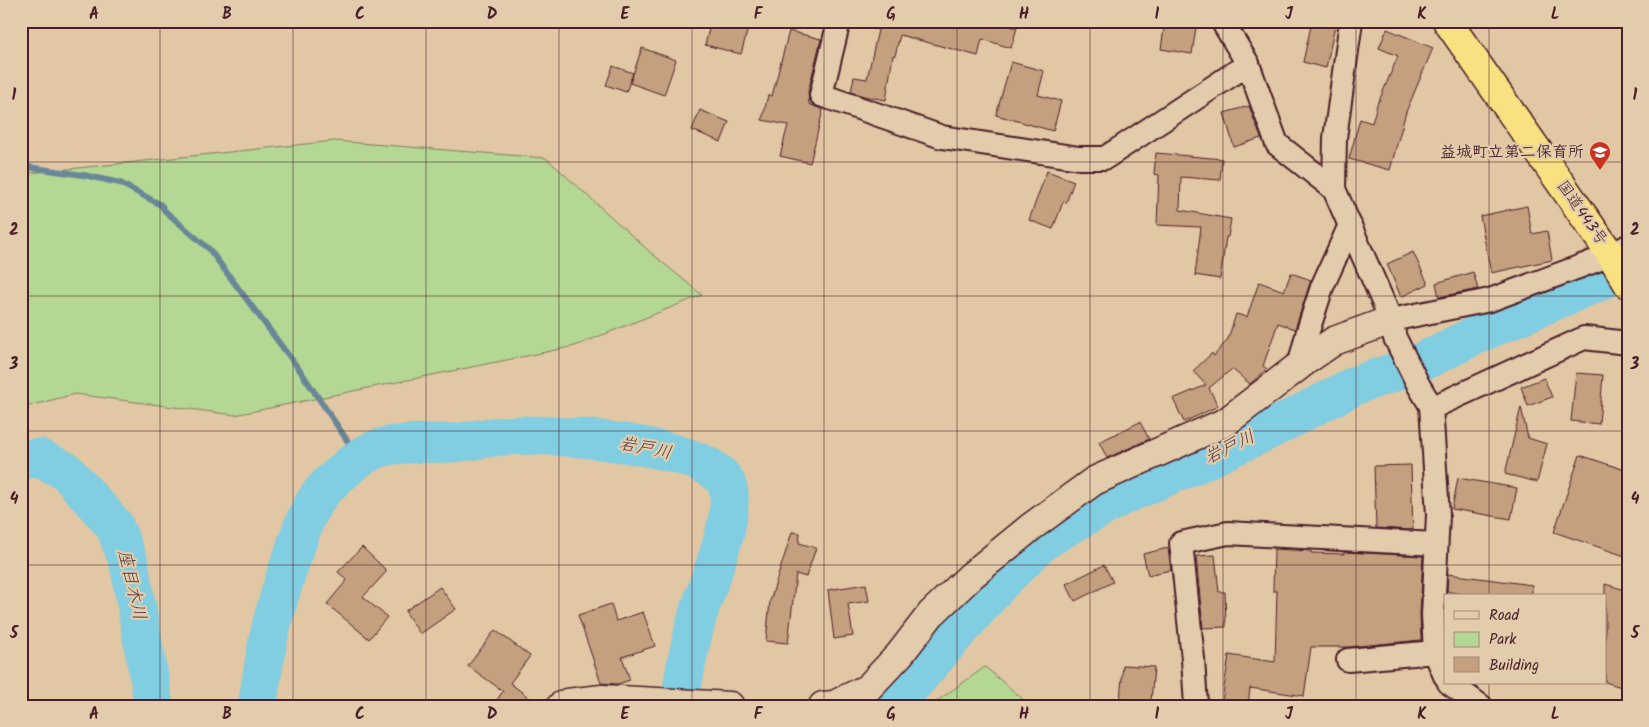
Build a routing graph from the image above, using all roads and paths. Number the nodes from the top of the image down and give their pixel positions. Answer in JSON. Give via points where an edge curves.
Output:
{"nodes":[{"id":1,"x":840,"y":21,"type":"edge"},
{"id":2,"x":1222,"y":21,"type":"edge"},
{"id":3,"x":1351,"y":21,"type":"edge"},
{"id":4,"x":1447,"y":21,"type":"edge"},
{"id":5,"x":1248,"y":64,"type":"junction"},
{"id":6,"x":1334,"y":189,"type":"junction"},
{"id":7,"x":1350,"y":225,"type":"junction"},
{"id":8,"x":1619,"y":251,"type":"edge"},
{"id":9,"x":1628,"y":284,"type":"edge"},
{"id":10,"x":1393,"y":329,"type":"junction"},
{"id":11,"x":1628,"y":343,"type":"edge"},
{"id":12,"x":1299,"y":366,"type":"junction"},
{"id":13,"x":1431,"y":406,"type":"junction"},
{"id":14,"x":1436,"y":544,"type":"junction"},
{"id":15,"x":1436,"y":652,"type":"junction"},
{"id":16,"x":1348,"y":660,"type":"dead end"},
{"id":17,"x":1444,"y":673,"type":"edge"},
{"id":18,"x":1450,"y":684,"type":"edge"},
{"id":19,"x":561,"y":706,"type":"edge"},
{"id":20,"x":730,"y":706,"type":"edge"},
{"id":21,"x":823,"y":706,"type":"edge"},
{"id":22,"x":1196,"y":706,"type":"edge"},
{"id":23,"x":1481,"y":706,"type":"edge"}],
"edges":[{"from":1,"to":5,"type":"street","via":[[821,95],[942,137],[1079,158],[1106,158]]},
{"from":2,"to":5,"type":"street"},
{"from":3,"to":6,"type":"street","via":[[1334,138]]},
{"from":4,"to":8,"type":"highway","name":"国道443号"},
{"from":5,"to":6,"type":"street","via":[[1277,144]]},
{"from":6,"to":7,"type":"street"},
{"from":7,"to":10,"type":"street"},
{"from":7,"to":12,"type":"street","via":[[1322,287]]},
{"from":8,"to":9,"type":"highway","name":"国道443号"},
{"from":8,"to":10,"type":"street","via":[[1490,300]]},
{"from":10,"to":12,"type":"street","via":[[1334,342]]},
{"from":10,"to":13,"type":"street"},
{"from":11,"to":13,"type":"street","via":[[1584,338]]},
{"from":12,"to":21,"type":"street","via":[[1226,422],[1094,481],[972,575],[931,614],[868,688],[834,705]]},
{"from":13,"to":14,"type":"street","via":[[1438,515]]},
{"from":14,"to":15,"type":"street","via":[[1433,614]]},
{"from":14,"to":22,"type":"street","via":[[1228,533],[1181,542]]},
{"from":15,"to":16,"type":"street"},
{"from":15,"to":17,"type":"street"},
{"from":18,"to":23,"type":"street"},
{"from":19,"to":20,"type":"street","via":[[602,699]]}]}
